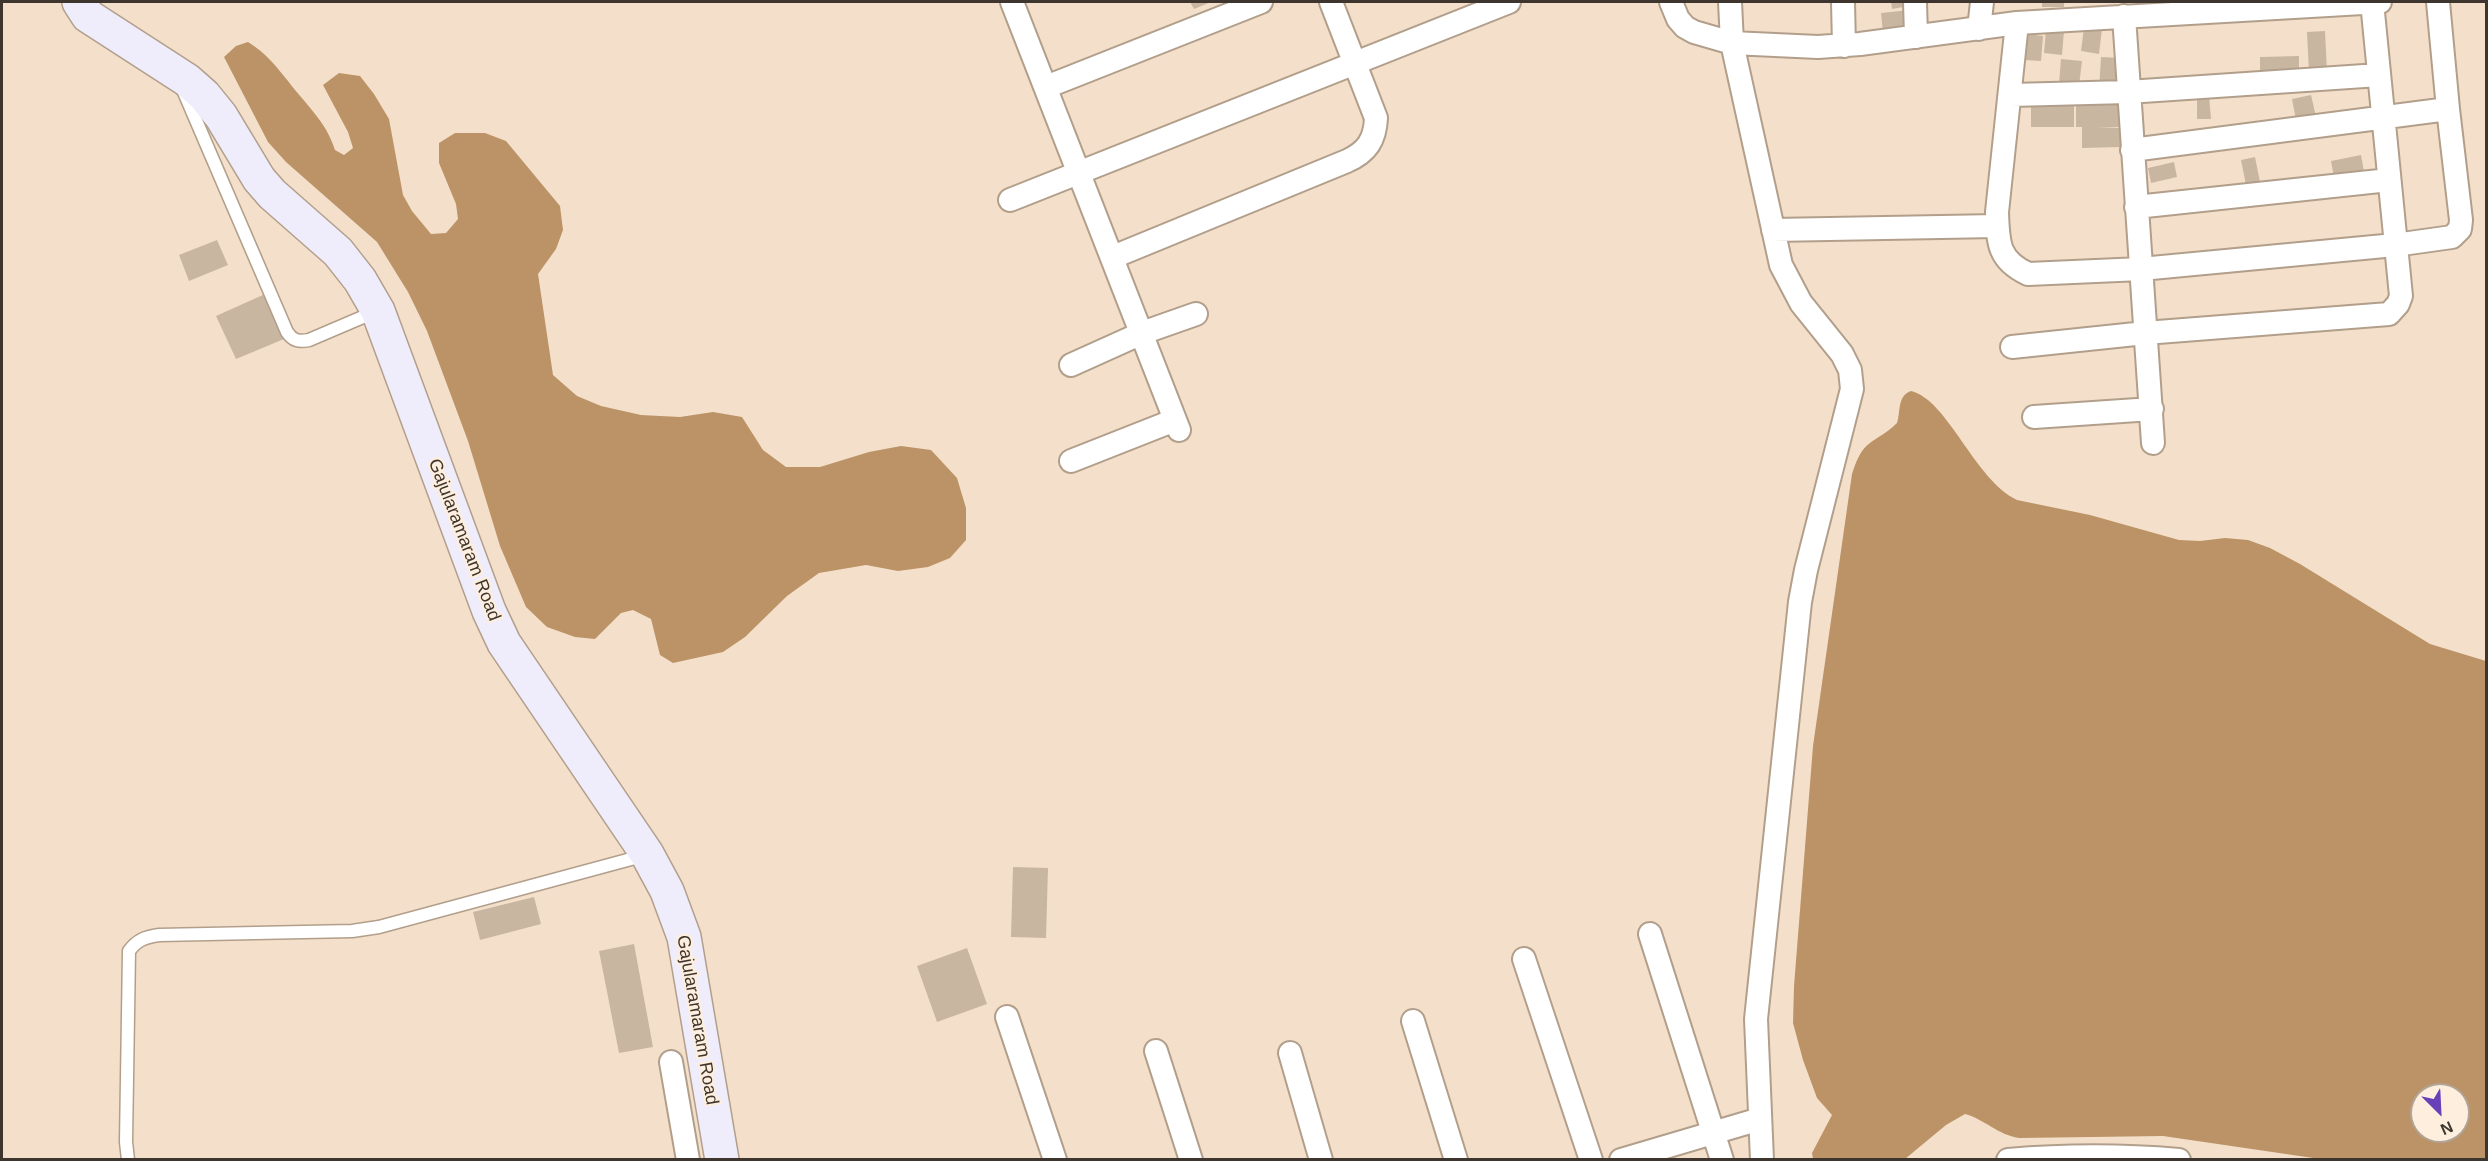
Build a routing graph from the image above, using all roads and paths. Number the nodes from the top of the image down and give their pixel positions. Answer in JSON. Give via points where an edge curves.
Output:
{"nodes":[{"id":1,"x":79,"y":2,"type":"edge"},
{"id":2,"x":1012,"y":2,"type":"edge"},
{"id":3,"x":1261,"y":2,"type":"edge"},
{"id":4,"x":1331,"y":2,"type":"edge"},
{"id":5,"x":1509,"y":2,"type":"edge"},
{"id":6,"x":1671,"y":2,"type":"edge"},
{"id":7,"x":1730,"y":2,"type":"edge"},
{"id":8,"x":1842,"y":2,"type":"edge"},
{"id":9,"x":1915,"y":2,"type":"edge"},
{"id":10,"x":1982,"y":2,"type":"edge"},
{"id":11,"x":2372,"y":2,"type":"edge"},
{"id":12,"x":2380,"y":2,"type":"edge"},
{"id":13,"x":2438,"y":2,"type":"edge"},
{"id":14,"x":2270,"y":5,"type":"edge"},
{"id":15,"x":2209,"y":7,"type":"edge"},
{"id":16,"x":2028,"y":15,"type":"edge"},
{"id":17,"x":2124,"y":16,"type":"junction"},
{"id":18,"x":1979,"y":28,"type":"junction"},
{"id":19,"x":1916,"y":37,"type":"junction"},
{"id":20,"x":1732,"y":43,"type":"junction"},
{"id":21,"x":1844,"y":46,"type":"junction"},
{"id":22,"x":1355,"y":62,"type":"junction"},
{"id":23,"x":176,"y":73,"type":"junction"},
{"id":24,"x":2379,"y":75,"type":"junction"},
{"id":25,"x":1046,"y":87,"type":"junction"},
{"id":26,"x":2128,"y":92,"type":"junction"},
{"id":27,"x":2011,"y":95,"type":"junction"},
{"id":28,"x":2448,"y":109,"type":"junction"},
{"id":29,"x":2383,"y":119,"type":"junction"},
{"id":30,"x":2132,"y":150,"type":"junction"},
{"id":31,"x":1079,"y":171,"type":"junction"},
{"id":32,"x":2389,"y":180,"type":"junction"},
{"id":33,"x":1010,"y":200,"type":"dead end"},
{"id":34,"x":2136,"y":207,"type":"junction"},
{"id":35,"x":1998,"y":226,"type":"junction"},
{"id":36,"x":1773,"y":230,"type":"junction"},
{"id":37,"x":2395,"y":245,"type":"junction"},
{"id":38,"x":1113,"y":257,"type":"junction"},
{"id":39,"x":2141,"y":268,"type":"junction"},
{"id":40,"x":378,"y":310,"type":"junction"},
{"id":41,"x":1196,"y":314,"type":"dead end"},
{"id":42,"x":1142,"y":333,"type":"junction"},
{"id":43,"x":2145,"y":333,"type":"junction"},
{"id":44,"x":2012,"y":347,"type":"dead end"},
{"id":45,"x":1071,"y":365,"type":"dead end"},
{"id":46,"x":2152,"y":409,"type":"junction"},
{"id":47,"x":2034,"y":417,"type":"dead end"},
{"id":48,"x":2153,"y":443,"type":"dead end"},
{"id":49,"x":1071,"y":461,"type":"dead end"},
{"id":50,"x":647,"y":854,"type":"junction"},
{"id":51,"x":1650,"y":934,"type":"dead end"},
{"id":52,"x":1524,"y":960,"type":"dead end"},
{"id":53,"x":1007,"y":1017,"type":"dead end"},
{"id":54,"x":1413,"y":1021,"type":"dead end"},
{"id":55,"x":1156,"y":1051,"type":"dead end"},
{"id":56,"x":1290,"y":1053,"type":"dead end"},
{"id":57,"x":671,"y":1062,"type":"dead end"},
{"id":58,"x":1760,"y":1119,"type":"junction"},
{"id":59,"x":1713,"y":1133,"type":"junction"},
{"id":60,"x":128,"y":1160,"type":"edge"},
{"id":61,"x":688,"y":1160,"type":"edge"},
{"id":62,"x":722,"y":1160,"type":"edge"},
{"id":63,"x":1055,"y":1160,"type":"edge"},
{"id":64,"x":1191,"y":1160,"type":"edge"},
{"id":65,"x":1321,"y":1160,"type":"edge"},
{"id":66,"x":1456,"y":1160,"type":"edge"},
{"id":67,"x":1591,"y":1160,"type":"edge"},
{"id":68,"x":1621,"y":1160,"type":"edge"},
{"id":69,"x":1722,"y":1160,"type":"edge"},
{"id":70,"x":1762,"y":1160,"type":"edge"},
{"id":71,"x":2008,"y":1160,"type":"edge"},
{"id":72,"x":2180,"y":1160,"type":"edge"}],
"edges":[{"from":1,"to":23,"type":"main road","name":"Gajularamaram Road","via":[[88,16]]},
{"from":2,"to":25,"type":"street"},
{"from":3,"to":25,"type":"street"},
{"from":4,"to":22,"type":"street"},
{"from":5,"to":22,"type":"street"},
{"from":6,"to":20,"type":"street","via":[[1685,27]]},
{"from":7,"to":20,"type":"street"},
{"from":8,"to":21,"type":"street"},
{"from":9,"to":19,"type":"street"},
{"from":10,"to":18,"type":"street"},
{"from":11,"to":12,"type":"street"},
{"from":11,"to":14,"type":"street"},
{"from":11,"to":24,"type":"street"},
{"from":13,"to":28,"type":"street"},
{"from":14,"to":15,"type":"street"},
{"from":15,"to":17,"type":"street"},
{"from":16,"to":17,"type":"street"},
{"from":16,"to":18,"type":"street"},
{"from":16,"to":27,"type":"street"},
{"from":17,"to":26,"type":"street"},
{"from":18,"to":19,"type":"street"},
{"from":19,"to":21,"type":"street"},
{"from":20,"to":21,"type":"street"},
{"from":20,"to":36,"type":"street"},
{"from":22,"to":31,"type":"street"},
{"from":22,"to":38,"type":"street","via":[[1376,118],[1371,144],[1361,155]]},
{"from":23,"to":40,"type":"main road","name":"Gajularamaram Road","via":[[204,95],[221,116],[272,194],[338,252]]},
{"from":23,"to":40,"type":"lane","via":[[292,339],[309,340]]},
{"from":24,"to":26,"type":"street"},
{"from":24,"to":29,"type":"street"},
{"from":25,"to":31,"type":"street"},
{"from":26,"to":27,"type":"street"},
{"from":26,"to":30,"type":"street"},
{"from":27,"to":35,"type":"street"},
{"from":28,"to":29,"type":"street"},
{"from":28,"to":37,"type":"street","via":[[2460,229],[2452,237]]},
{"from":29,"to":30,"type":"street"},
{"from":29,"to":32,"type":"street"},
{"from":30,"to":34,"type":"street"},
{"from":31,"to":33,"type":"street"},
{"from":31,"to":38,"type":"street"},
{"from":32,"to":34,"type":"street"},
{"from":32,"to":37,"type":"street"},
{"from":34,"to":39,"type":"street"},
{"from":35,"to":36,"type":"street"},
{"from":35,"to":39,"type":"street","via":[[1998,237],[2012,266],[2028,274]]},
{"from":36,"to":58,"type":"street","via":[[1781,265],[1792,289],[1842,354],[1850,370],[1852,389],[1800,602],[1756,1019]]},
{"from":37,"to":39,"type":"street"},
{"from":37,"to":43,"type":"street","via":[[2401,296],[2389,314]]},
{"from":38,"to":42,"type":"street"},
{"from":39,"to":43,"type":"street"},
{"from":40,"to":50,"type":"main road","name":"Gajularamaram Road","via":[[504,643]]},
{"from":41,"to":42,"type":"street"},
{"from":42,"to":45,"type":"street"},
{"from":42,"to":49,"type":"street","via":[[1177,425]]},
{"from":43,"to":44,"type":"street"},
{"from":43,"to":46,"type":"street"},
{"from":46,"to":47,"type":"street"},
{"from":46,"to":48,"type":"street"},
{"from":50,"to":60,"type":"lane","via":[[380,927],[159,935],[136,942],[129,951]]},
{"from":50,"to":62,"type":"main road","name":"Gajularamaram Road","via":[[667,891],[684,937]]},
{"from":51,"to":59,"type":"street"},
{"from":52,"to":67,"type":"street"},
{"from":53,"to":63,"type":"street"},
{"from":54,"to":66,"type":"street"},
{"from":55,"to":64,"type":"street"},
{"from":56,"to":65,"type":"street"},
{"from":57,"to":61,"type":"street"},
{"from":58,"to":59,"type":"street"},
{"from":58,"to":70,"type":"street"},
{"from":59,"to":68,"type":"street"},
{"from":59,"to":69,"type":"street"},
{"from":71,"to":72,"type":"street","via":[[2074,1155]]}]}
